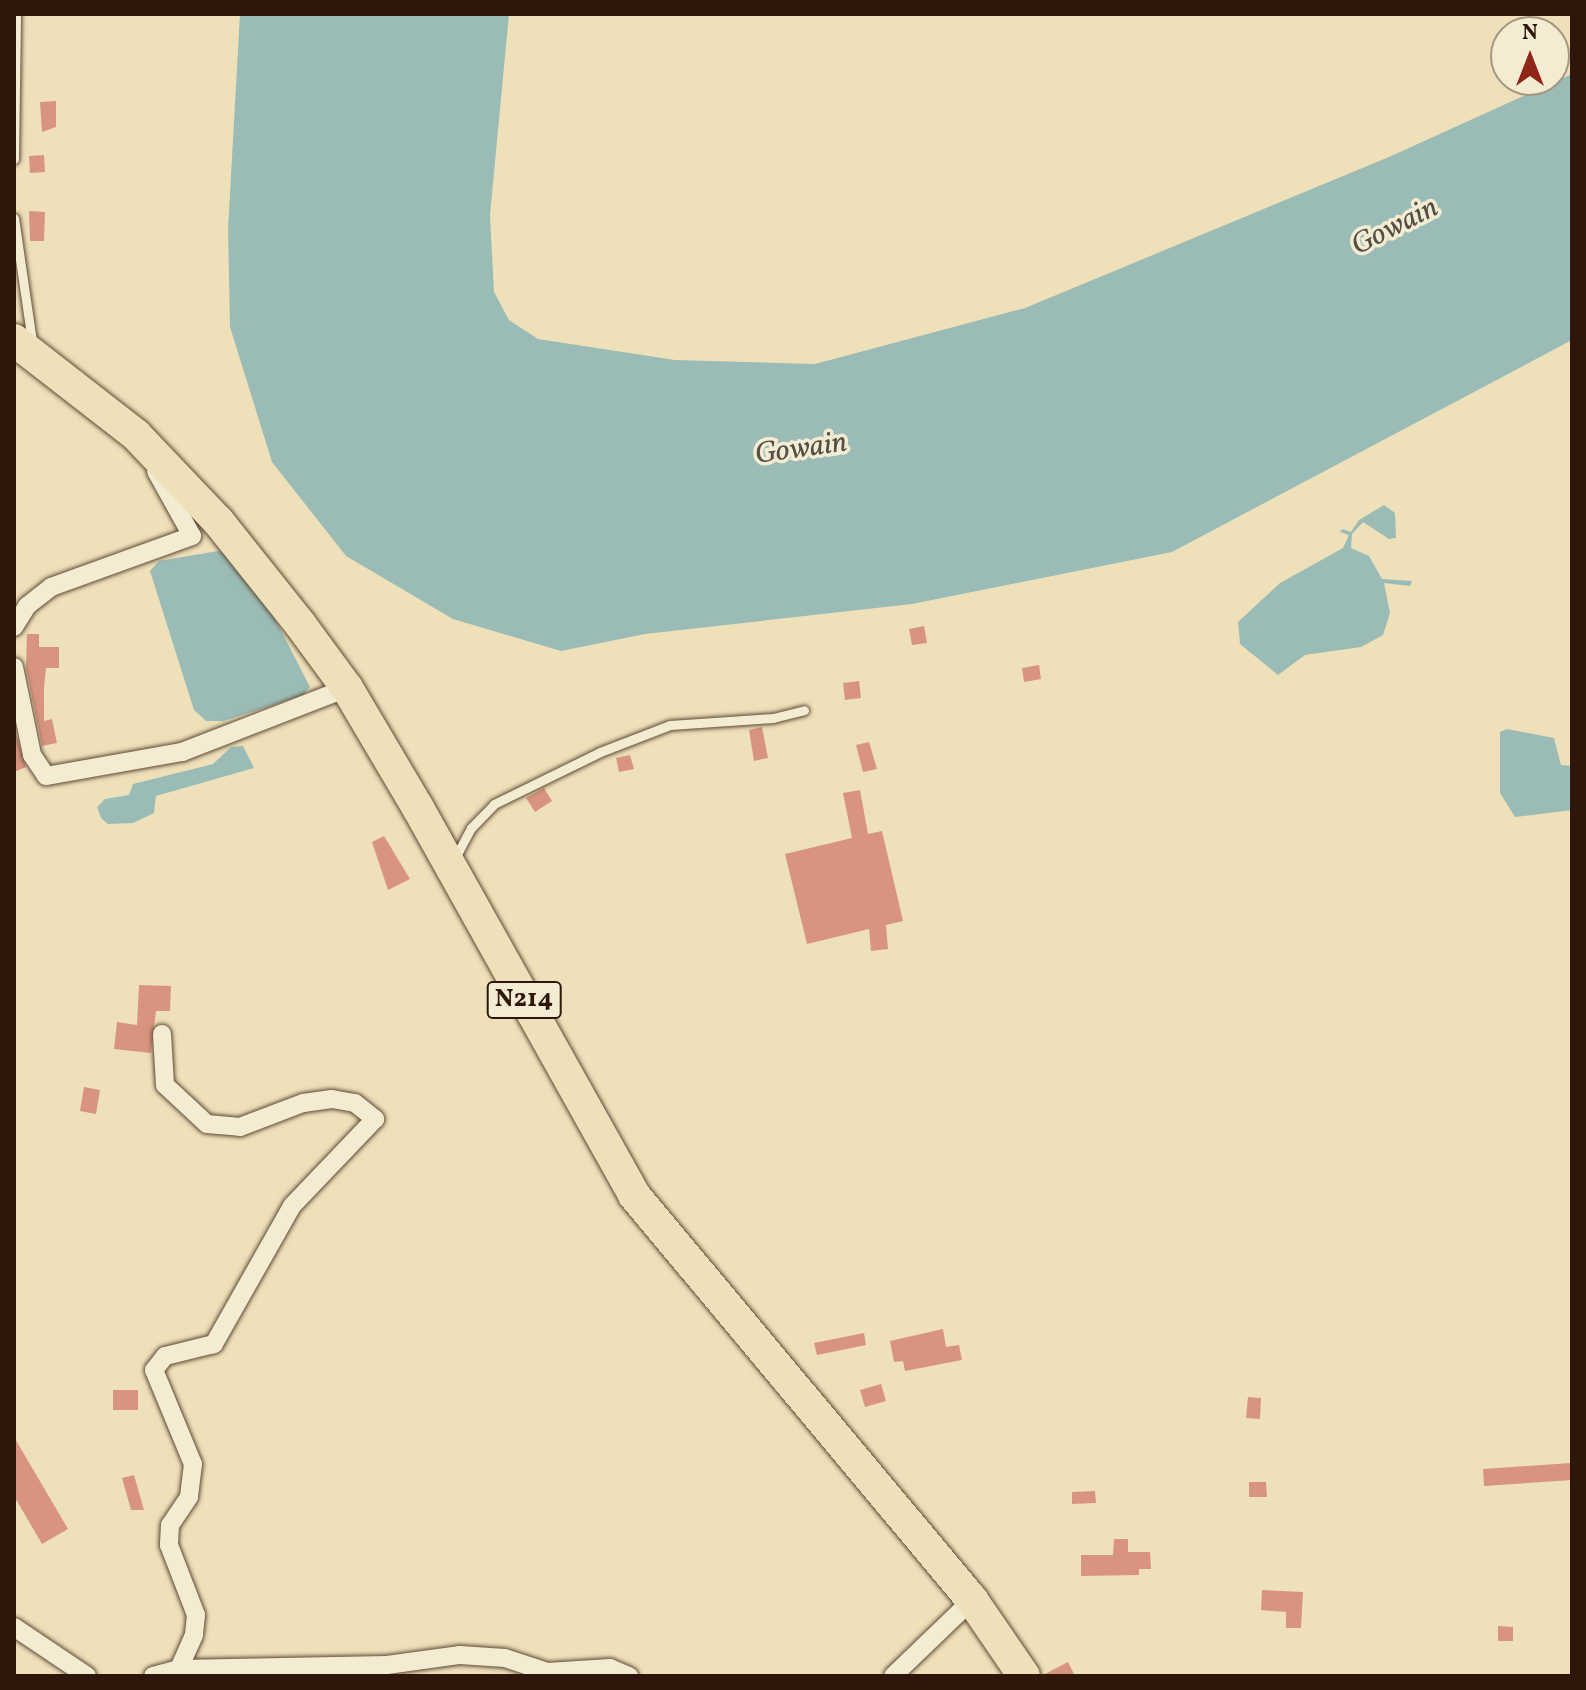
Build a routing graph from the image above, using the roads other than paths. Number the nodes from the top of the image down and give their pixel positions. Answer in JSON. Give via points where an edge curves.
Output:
{"nodes":[{"id":1,"x":16,"y":14,"type":"edge"},
{"id":2,"x":14,"y":159,"type":"edge"},
{"id":3,"x":14,"y":218,"type":"edge"},
{"id":4,"x":24,"y":348,"type":"edge"},
{"id":5,"x":136,"y":435,"type":"junction"},
{"id":6,"x":14,"y":627,"type":"edge"},
{"id":7,"x":14,"y":667,"type":"edge"},
{"id":8,"x":347,"y":688,"type":"junction"},
{"id":9,"x":804,"y":710,"type":"dead end"},
{"id":10,"x":450,"y":868,"type":"junction"},
{"id":11,"x":162,"y":1034,"type":"dead end"},
{"id":12,"x":972,"y":1600,"type":"junction"},
{"id":13,"x":14,"y":1627,"type":"edge"},
{"id":14,"x":179,"y":1669,"type":"junction"},
{"id":15,"x":87,"y":1676,"type":"edge"},
{"id":16,"x":153,"y":1676,"type":"edge"},
{"id":17,"x":629,"y":1676,"type":"edge"},
{"id":18,"x":893,"y":1676,"type":"edge"},
{"id":19,"x":1024,"y":1676,"type":"edge"}],
"edges":[{"from":1,"to":2,"type":"lane"},
{"from":3,"to":4,"type":"lane"},
{"from":4,"to":5,"type":"highway","number":"N214"},
{"from":5,"to":6,"type":"street","via":[[192,536],[51,587],[27,606]]},
{"from":5,"to":8,"type":"highway","number":"N214","via":[[218,521]]},
{"from":7,"to":8,"type":"street","via":[[32,755],[46,776],[182,752]]},
{"from":8,"to":10,"type":"highway","number":"N214"},
{"from":9,"to":10,"type":"lane","via":[[773,718],[670,725],[600,752],[494,804],[471,828]]},
{"from":10,"to":12,"type":"highway","number":"N214","via":[[634,1195]]},
{"from":11,"to":14,"type":"street","via":[[165,1085],[207,1124],[240,1127],[303,1103],[332,1099],[355,1103],[375,1119],[292,1206],[214,1344],[165,1356],[154,1370],[193,1464],[189,1497],[170,1525],[169,1545],[196,1615],[194,1635]]},
{"from":12,"to":18,"type":"street"},
{"from":12,"to":19,"type":"highway","number":"N214"},
{"from":13,"to":15,"type":"street"},
{"from":14,"to":16,"type":"street"},
{"from":14,"to":17,"type":"street","via":[[387,1665],[460,1655],[505,1658],[547,1672],[610,1668]]}]}
